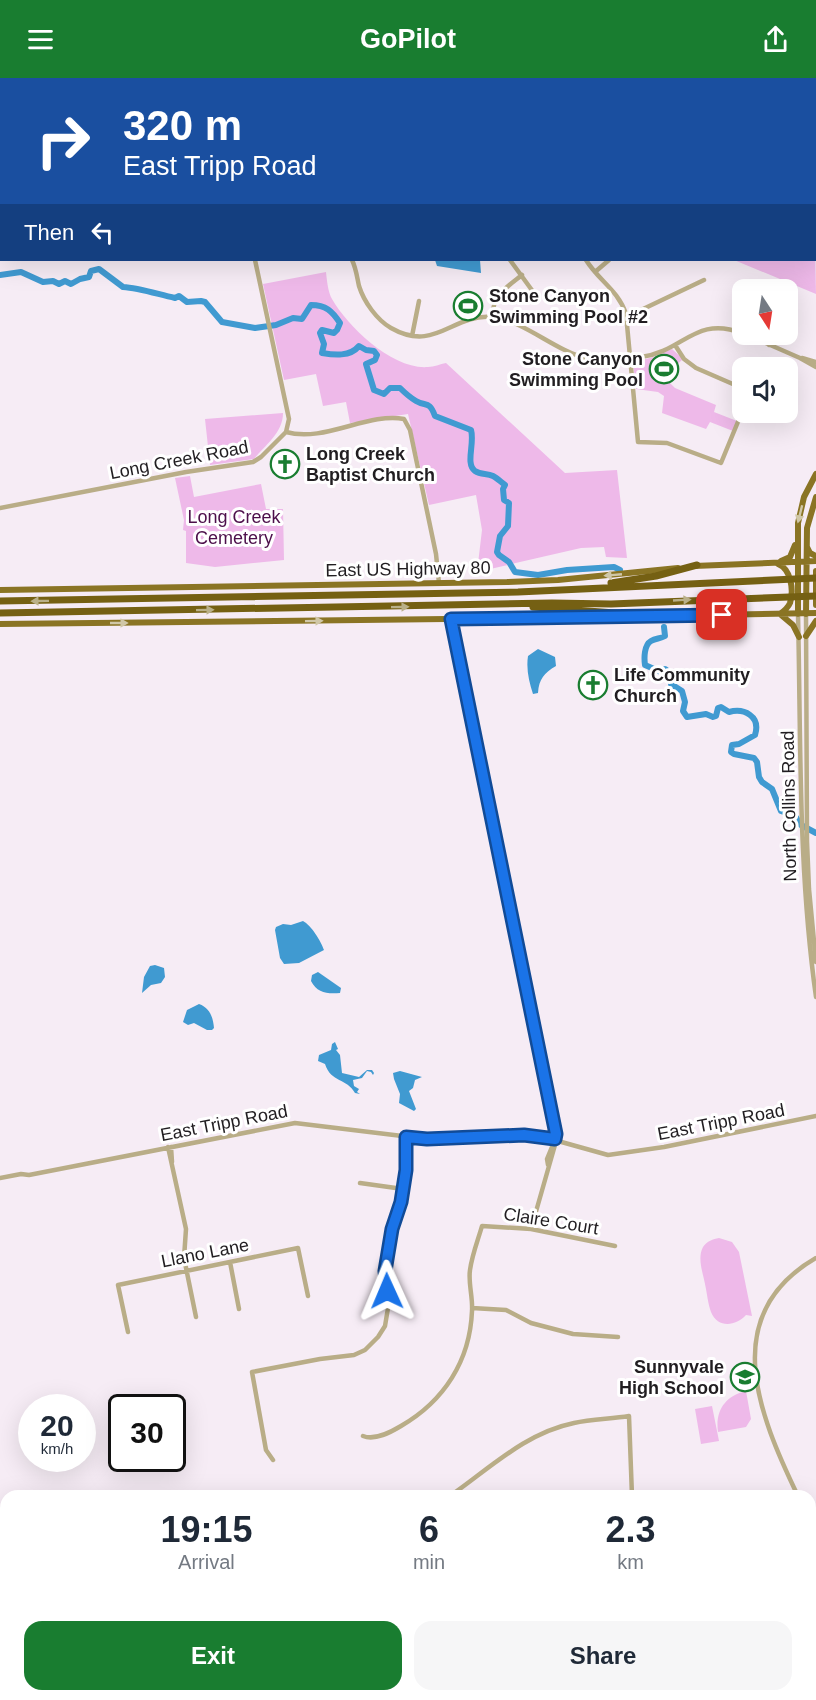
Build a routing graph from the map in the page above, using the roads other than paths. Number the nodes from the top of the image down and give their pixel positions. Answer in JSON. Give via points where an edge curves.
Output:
{"nodes":[{"id":1,"x":255,"y":261,"type":"edge"},
{"id":2,"x":352,"y":261,"type":"edge"},
{"id":3,"x":511,"y":261,"type":"edge"},
{"id":4,"x":587,"y":261,"type":"edge"},
{"id":5,"x":608,"y":261,"type":"edge"},
{"id":6,"x":595,"y":272,"type":"junction"},
{"id":7,"x":522,"y":275,"type":"junction"},
{"id":8,"x":704,"y":280,"type":"dead end"},
{"id":9,"x":534,"y":294,"type":"dead end"},
{"id":10,"x":419,"y":301,"type":"dead end"},
{"id":11,"x":626,"y":314,"type":"junction"},
{"id":12,"x":493,"y":317,"type":"junction"},
{"id":13,"x":732,"y":330,"type":"edge"},
{"id":14,"x":412,"y":336,"type":"junction"},
{"id":15,"x":675,"y":345,"type":"junction"},
{"id":16,"x":769,"y":345,"type":"edge"},
{"id":17,"x":631,"y":358,"type":"junction"},
{"id":18,"x":800,"y":358,"type":"junction"},
{"id":19,"x":816,"y":362,"type":"edge"},
{"id":20,"x":816,"y":367,"type":"edge"},
{"id":21,"x":732,"y":384,"type":"edge"},
{"id":22,"x":738,"y":423,"type":"edge"},
{"id":23,"x":286,"y":432,"type":"junction"},
{"id":24,"x":816,"y":474,"type":"edge"},
{"id":25,"x":816,"y":497,"type":"edge"},
{"id":26,"x":0,"y":508,"type":"edge"},
{"id":27,"x":797,"y":537,"type":"junction"},
{"id":28,"x":807,"y":546,"type":"junction"},
{"id":29,"x":816,"y":556,"type":"edge"},
{"id":30,"x":816,"y":561,"type":"edge"},
{"id":31,"x":774,"y":562,"type":"junction"},
{"id":32,"x":797,"y":562,"type":"junction"},
{"id":33,"x":807,"y":562,"type":"junction"},
{"id":34,"x":697,"y":566,"type":"junction"},
{"id":35,"x":816,"y":571,"type":"edge"},
{"id":36,"x":816,"y":578,"type":"edge"},
{"id":37,"x":439,"y":583,"type":"junction"},
{"id":38,"x":0,"y":590,"type":"edge"},
{"id":39,"x":518,"y":592,"type":"junction"},
{"id":40,"x":816,"y":596,"type":"edge"},
{"id":41,"x":0,"y":601,"type":"edge"},
{"id":42,"x":518,"y":604,"type":"junction"},
{"id":43,"x":816,"y":605,"type":"edge"},
{"id":44,"x":0,"y":613,"type":"edge"},
{"id":45,"x":816,"y":613,"type":"edge"},
{"id":46,"x":780,"y":614,"type":"junction"},
{"id":47,"x":798,"y":614,"type":"junction"},
{"id":48,"x":806,"y":614,"type":"junction"},
{"id":49,"x":656,"y":616,"type":"junction"},
{"id":50,"x":451,"y":619,"type":"junction"},
{"id":51,"x":816,"y":621,"type":"edge"},
{"id":52,"x":0,"y":624,"type":"edge"},
{"id":53,"x":806,"y":636,"type":"junction"},
{"id":54,"x":799,"y":637,"type":"junction"},
{"id":55,"x":801,"y":746,"type":"junction"},
{"id":56,"x":808,"y":746,"type":"junction"},
{"id":57,"x":805,"y":848,"type":"junction"},
{"id":58,"x":809,"y":921,"type":"junction"},
{"id":59,"x":816,"y":962,"type":"edge"},
{"id":60,"x":816,"y":994,"type":"edge"},
{"id":61,"x":816,"y":1115,"type":"edge"},
{"id":62,"x":406,"y":1137,"type":"junction"},
{"id":63,"x":555,"y":1139,"type":"junction"},
{"id":64,"x":169,"y":1147,"type":"junction"},
{"id":65,"x":0,"y":1178,"type":"edge"},
{"id":66,"x":360,"y":1183,"type":"dead end"},
{"id":67,"x":403,"y":1189,"type":"junction"},
{"id":68,"x":531,"y":1229,"type":"junction"},
{"id":69,"x":615,"y":1246,"type":"dead end"},
{"id":70,"x":816,"y":1258,"type":"edge"},
{"id":71,"x":230,"y":1262,"type":"junction"},
{"id":72,"x":185,"y":1271,"type":"junction"},
{"id":73,"x":308,"y":1296,"type":"dead end"},
{"id":74,"x":472,"y":1308,"type":"junction"},
{"id":75,"x":239,"y":1309,"type":"dead end"},
{"id":76,"x":196,"y":1317,"type":"dead end"},
{"id":77,"x":128,"y":1332,"type":"dead end"},
{"id":78,"x":618,"y":1337,"type":"dead end"},
{"id":79,"x":363,"y":1436,"type":"dead end"},
{"id":80,"x":273,"y":1460,"type":"dead end"},
{"id":81,"x":458,"y":1490,"type":"edge"},
{"id":82,"x":632,"y":1490,"type":"edge"},
{"id":83,"x":795,"y":1490,"type":"edge"}],
"edges":[{"from":1,"to":23,"type":"street","via":[[289,419]]},
{"from":2,"to":14,"type":"street","via":[[359,287],[373,311],[390,328]]},
{"from":3,"to":7,"type":"street"},
{"from":4,"to":6,"type":"street"},
{"from":5,"to":6,"type":"street"},
{"from":6,"to":11,"type":"street","via":[[614,290]]},
{"from":7,"to":9,"type":"street"},
{"from":7,"to":12,"type":"street","via":[[495,299]]},
{"from":8,"to":11,"type":"street"},
{"from":10,"to":14,"type":"street"},
{"from":11,"to":17,"type":"street"},
{"from":12,"to":14,"type":"street","via":[[464,321],[438,334]]},
{"from":12,"to":17,"type":"street","via":[[586,358]]},
{"from":13,"to":15,"type":"street","via":[[709,328]]},
{"from":15,"to":17,"type":"street"},
{"from":15,"to":21,"type":"street","via":[[696,368]]},
{"from":16,"to":18,"type":"street"},
{"from":17,"to":22,"type":"street","via":[[638,442],[667,443],[722,463]]},
{"from":18,"to":19,"type":"street"},
{"from":18,"to":20,"type":"street"},
{"from":23,"to":26,"type":"street","name":"Long Creek Road","via":[[254,462]]},
{"from":23,"to":37,"type":"street","via":[[301,436],[386,418],[404,419],[410,430]]},
{"from":24,"to":27,"type":"main road","one_way":true,"via":[[801,507]]},
{"from":25,"to":28,"type":"main road","via":[[807,528]]},
{"from":27,"to":31,"type":"main road","via":[[790,556]]},
{"from":27,"to":32,"type":"main road"},
{"from":28,"to":29,"type":"main road"},
{"from":28,"to":33,"type":"main road"},
{"from":30,"to":33,"type":"main road","name":"East US Highway 80"},
{"from":31,"to":32,"type":"main road","name":"East US Highway 80"},
{"from":31,"to":34,"type":"main road","name":"East US Highway 80"},
{"from":31,"to":46,"type":"main road","via":[[783,565],[790,577],[791,601]]},
{"from":32,"to":33,"type":"main road","name":"East US Highway 80"},
{"from":32,"to":47,"type":"main road"},
{"from":33,"to":48,"type":"main road"},
{"from":34,"to":37,"type":"main road","name":"East US Highway 80","one_way":true,"via":[[558,580]]},
{"from":34,"to":39,"type":"highway","via":[[637,579]]},
{"from":35,"to":43,"type":"main road"},
{"from":36,"to":39,"type":"highway"},
{"from":37,"to":38,"type":"main road","name":"East US Highway 80"},
{"from":39,"to":41,"type":"highway","one_way":true},
{"from":42,"to":40,"type":"highway","one_way":true},
{"from":44,"to":42,"type":"highway","one_way":true},
{"from":42,"to":49,"type":"highway"},
{"from":45,"to":48,"type":"main road"},
{"from":46,"to":47,"type":"main road"},
{"from":46,"to":49,"type":"main road"},
{"from":46,"to":54,"type":"main road","via":[[793,625]]},
{"from":47,"to":48,"type":"main road"},
{"from":47,"to":54,"type":"street","name":"North Collins Road"},
{"from":48,"to":53,"type":"street","name":"North Collins Road"},
{"from":49,"to":50,"type":"main road"},
{"from":52,"to":50,"type":"main road","one_way":true},
{"from":50,"to":63,"type":"street"},
{"from":51,"to":53,"type":"main road"},
{"from":53,"to":56,"type":"street","name":"North Collins Road"},
{"from":54,"to":55,"type":"street","name":"North Collins Road"},
{"from":55,"to":56,"type":"street"},
{"from":55,"to":57,"type":"street","name":"North Collins Road","via":[[801,831]]},
{"from":56,"to":57,"type":"street","name":"North Collins Road"},
{"from":57,"to":58,"type":"street","name":"North Collins Road"},
{"from":58,"to":59,"type":"street","name":"North Collins Road"},
{"from":58,"to":60,"type":"street","name":"North Collins Road"},
{"from":61,"to":63,"type":"street","name":"East Tripp Road","via":[[617,1155]]},
{"from":62,"to":63,"type":"street","name":"East Tripp Road","via":[[524,1135]]},
{"from":62,"to":64,"type":"street","name":"East Tripp Road","via":[[300,1123]]},
{"from":62,"to":67,"type":"street"},
{"from":63,"to":68,"type":"street"},
{"from":64,"to":65,"type":"street","name":"East Tripp Road"},
{"from":64,"to":72,"type":"street","via":[[186,1229]]},
{"from":66,"to":67,"type":"street"},
{"from":67,"to":80,"type":"street","via":[[385,1271],[385,1326],[378,1337],[354,1355],[252,1372],[267,1450]]},
{"from":68,"to":69,"type":"street","name":"Claire Court"},
{"from":68,"to":74,"type":"street","name":"Claire Court","via":[[482,1226],[470,1271]]},
{"from":70,"to":83,"type":"street","via":[[792,1275],[773,1296],[754,1344],[754,1367],[765,1413]]},
{"from":71,"to":72,"type":"street","name":"Llano Lane"},
{"from":71,"to":73,"type":"street","name":"Llano Lane","via":[[298,1248]]},
{"from":71,"to":75,"type":"street"},
{"from":72,"to":76,"type":"street"},
{"from":72,"to":77,"type":"street","name":"Llano Lane","via":[[118,1285]]},
{"from":74,"to":78,"type":"street","via":[[506,1310],[531,1323],[573,1334]]},
{"from":74,"to":79,"type":"street","via":[[463,1359],[450,1383],[413,1419],[385,1434]]},
{"from":81,"to":82,"type":"street","via":[[510,1451],[546,1432],[573,1423],[629,1416]]}]}
